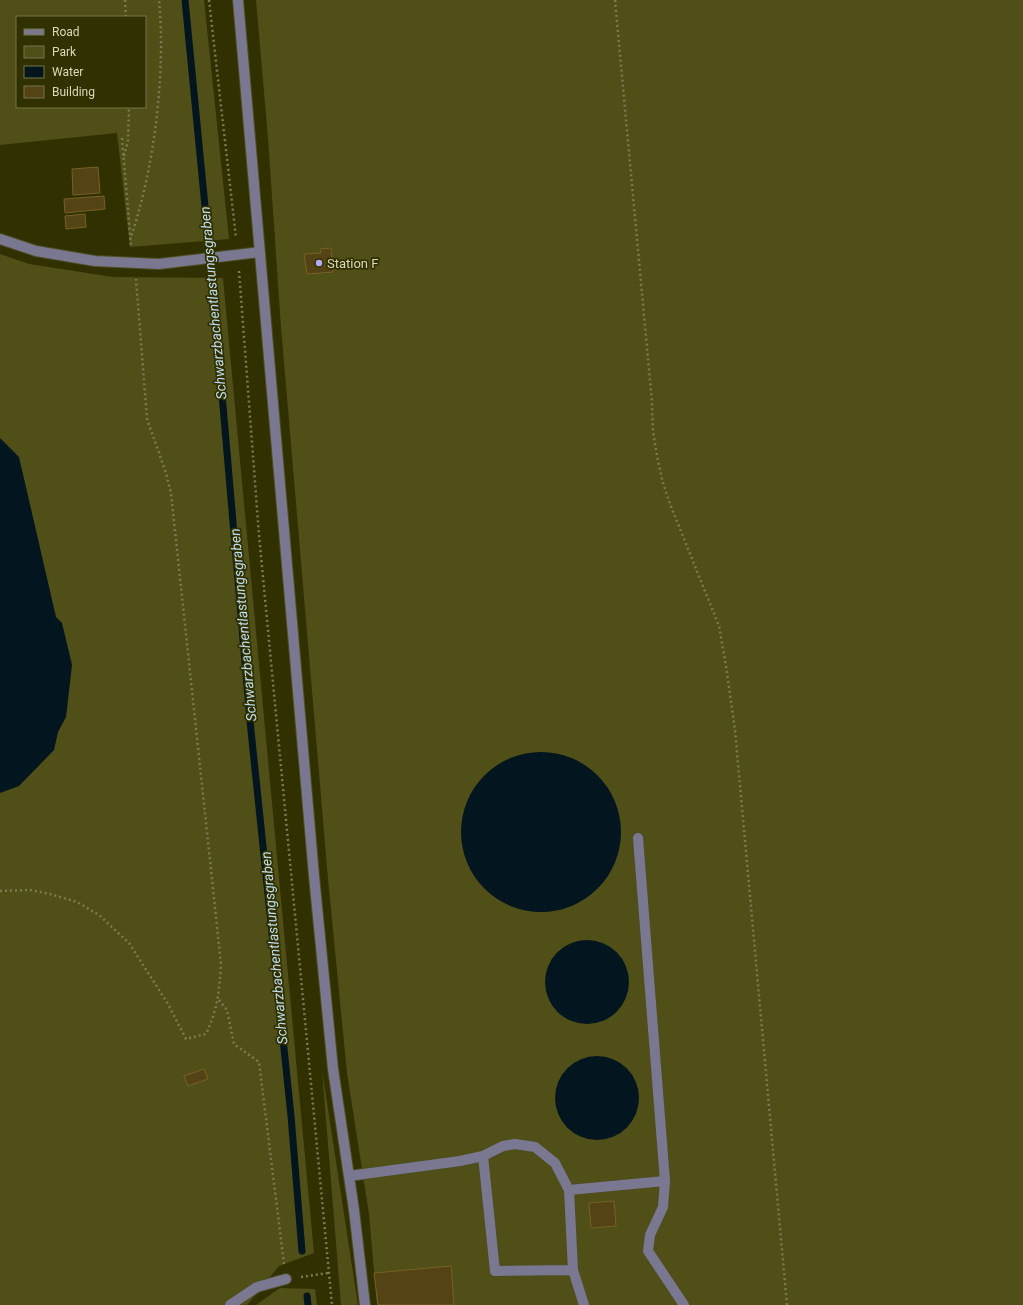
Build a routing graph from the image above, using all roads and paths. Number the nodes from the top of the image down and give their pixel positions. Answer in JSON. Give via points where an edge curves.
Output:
{"nodes":[{"id":1,"x":125,"y":0,"type":"edge"},
{"id":2,"x":159,"y":0,"type":"edge"},
{"id":3,"x":209,"y":0,"type":"edge"},
{"id":4,"x":238,"y":0,"type":"edge"},
{"id":5,"x":615,"y":0,"type":"edge"},
{"id":6,"x":126,"y":16,"type":"edge"},
{"id":7,"x":129,"y":108,"type":"edge"},
{"id":8,"x":122,"y":138,"type":"dead end"},
{"id":9,"x":123,"y":160,"type":"junction"},
{"id":10,"x":0,"y":238,"type":"edge"},
{"id":11,"x":130,"y":241,"type":"junction"},
{"id":12,"x":260,"y":252,"type":"junction"},
{"id":13,"x":235,"y":255,"type":"junction"},
{"id":14,"x":135,"y":263,"type":"junction"},
{"id":15,"x":638,"y":838,"type":"dead end"},
{"id":16,"x":0,"y":892,"type":"edge"},
{"id":17,"x":218,"y":1000,"type":"junction"},
{"id":18,"x":483,"y":1156,"type":"junction"},
{"id":19,"x":349,"y":1176,"type":"junction"},
{"id":20,"x":665,"y":1181,"type":"junction"},
{"id":21,"x":569,"y":1190,"type":"junction"},
{"id":22,"x":573,"y":1270,"type":"junction"},
{"id":23,"x":286,"y":1279,"type":"joint"},
{"id":24,"x":230,"y":1305,"type":"edge"},
{"id":25,"x":332,"y":1305,"type":"edge"},
{"id":26,"x":365,"y":1305,"type":"edge"},
{"id":27,"x":584,"y":1305,"type":"edge"},
{"id":28,"x":684,"y":1305,"type":"edge"},
{"id":29,"x":787,"y":1305,"type":"edge"}],
"edges":[{"from":1,"to":6,"type":"path"},
{"from":2,"to":11,"type":"path","via":[[159,93],[140,210]]},
{"from":3,"to":13,"type":"path"},
{"from":4,"to":12,"type":"street"},
{"from":5,"to":29,"type":"path","via":[[651,386],[653,432],[670,504],[719,626],[735,730]]},
{"from":7,"to":9,"type":"path","via":[[128,141]]},
{"from":8,"to":9,"type":"path"},
{"from":9,"to":11,"type":"path"},
{"from":10,"to":14,"type":"street","via":[[36,251],[95,261]]},
{"from":11,"to":14,"type":"path"},
{"from":12,"to":13,"type":"street"},
{"from":12,"to":19,"type":"street","via":[[315,884],[333,1069]]},
{"from":13,"to":14,"type":"street","via":[[159,264]]},
{"from":13,"to":25,"type":"path"},
{"from":14,"to":17,"type":"path","via":[[147,419],[166,473],[172,501],[222,964]]},
{"from":15,"to":20,"type":"street"},
{"from":16,"to":17,"type":"path","via":[[30,890],[50,894],[77,902],[99,915],[129,943],[168,1004],[186,1039],[206,1034]]},
{"from":17,"to":23,"type":"path","via":[[227,1010],[234,1044],[259,1062]]},
{"from":18,"to":19,"type":"street"},
{"from":18,"to":21,"type":"street","via":[[503,1146],[515,1144],[536,1147],[556,1163]]},
{"from":18,"to":22,"type":"street","via":[[495,1271]]},
{"from":19,"to":26,"type":"street"},
{"from":20,"to":21,"type":"street"},
{"from":20,"to":28,"type":"street","via":[[663,1207],[650,1235],[648,1251]]},
{"from":21,"to":22,"type":"street"},
{"from":22,"to":27,"type":"street"},
{"from":23,"to":24,"type":"street","via":[[256,1287]]}]}
